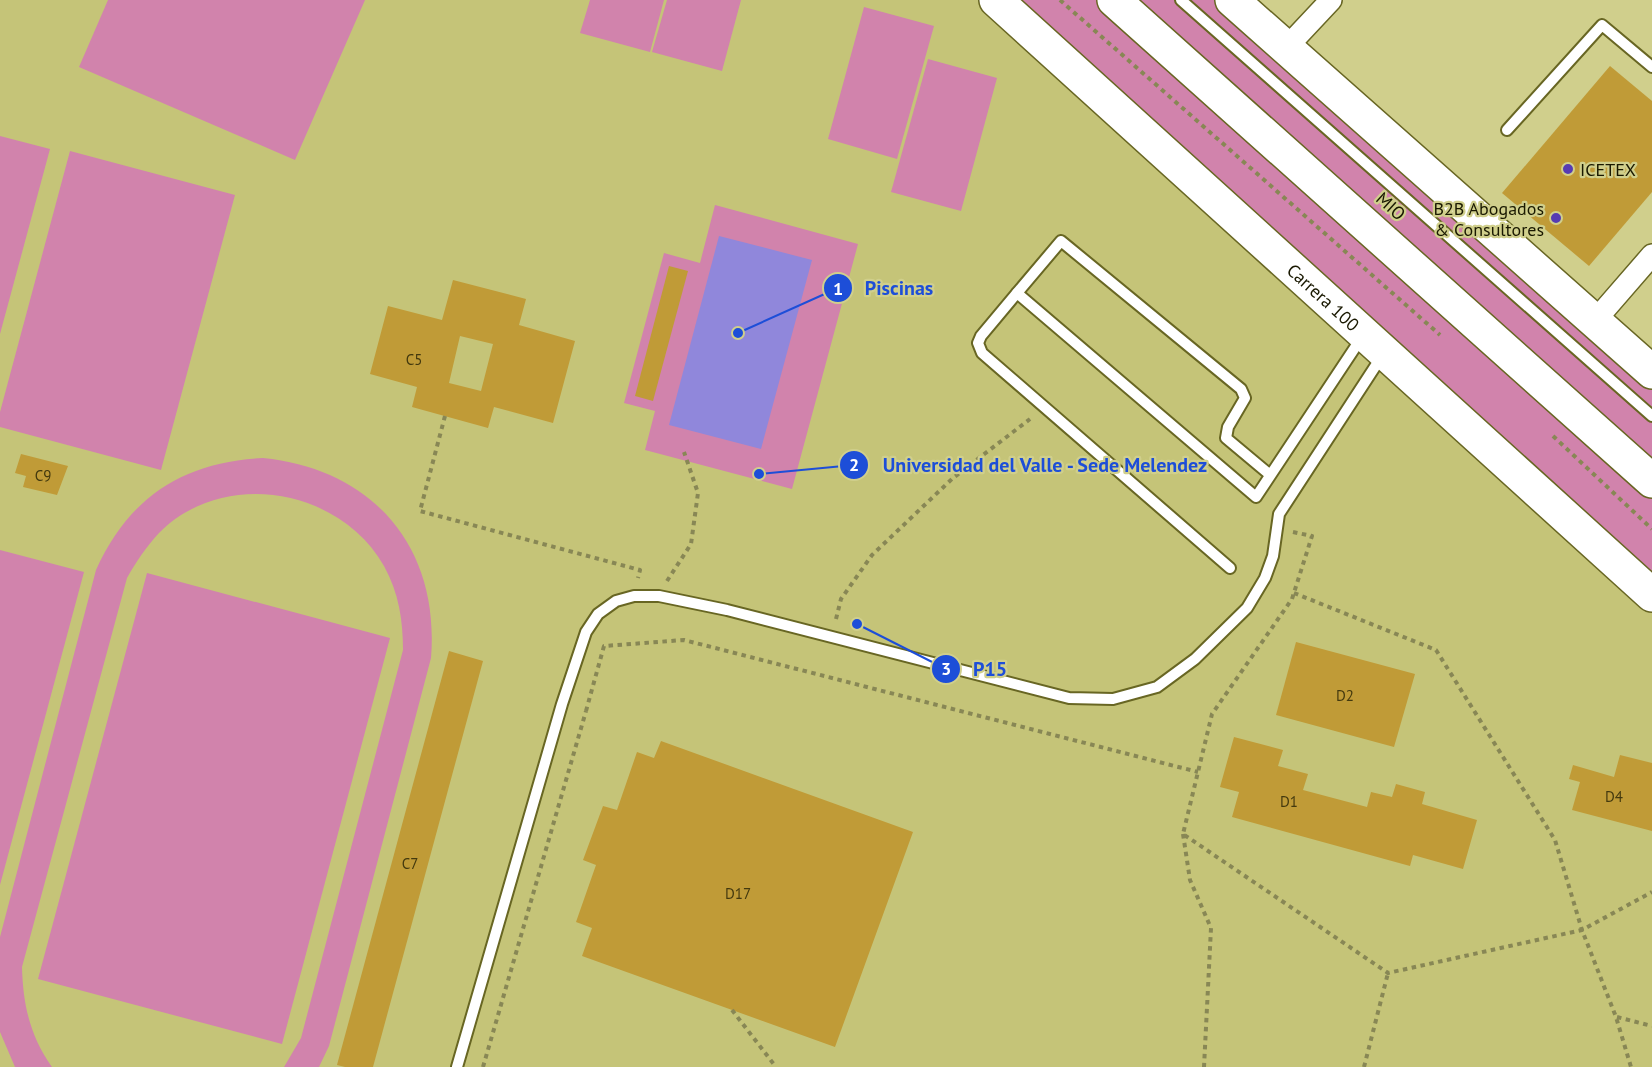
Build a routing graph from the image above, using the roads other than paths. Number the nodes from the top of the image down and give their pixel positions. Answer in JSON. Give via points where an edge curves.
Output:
{"nodes":[{"id":1,"x":996,"y":0,"type":"edge"},
{"id":2,"x":1114,"y":0,"type":"edge"},
{"id":3,"x":1180,"y":0,"type":"edge"},
{"id":4,"x":1232,"y":0,"type":"edge"},
{"id":5,"x":1331,"y":0,"type":"edge"},
{"id":6,"x":1286,"y":48,"type":"junction"},
{"id":7,"x":1652,"y":67,"type":"edge"},
{"id":8,"x":1507,"y":130,"type":"dead end"},
{"id":9,"x":1652,"y":255,"type":"edge"},
{"id":10,"x":1017,"y":293,"type":"junction"},
{"id":11,"x":1593,"y":323,"type":"junction"},
{"id":12,"x":1374,"y":344,"type":"junction"},
{"id":13,"x":1652,"y":372,"type":"edge"},
{"id":14,"x":1652,"y":416,"type":"edge"},
{"id":15,"x":1269,"y":474,"type":"junction"},
{"id":16,"x":1652,"y":481,"type":"edge"},
{"id":17,"x":1230,"y":568,"type":"dead end"},
{"id":18,"x":1652,"y":595,"type":"edge"},
{"id":19,"x":457,"y":1067,"type":"edge"}],
"edges":[{"from":1,"to":12,"type":"main road","name":"Carrera 100"},
{"from":2,"to":16,"type":"main road"},
{"from":3,"to":14,"type":"lane","name":"MIO"},
{"from":4,"to":6,"type":"main road"},
{"from":5,"to":6,"type":"street"},
{"from":6,"to":11,"type":"main road"},
{"from":7,"to":8,"type":"lane","via":[[1602,25]]},
{"from":9,"to":11,"type":"street"},
{"from":10,"to":15,"type":"lane","via":[[1256,496]]},
{"from":10,"to":15,"type":"lane","via":[[1061,241],[1241,389],[1245,398],[1228,426],[1226,438]]},
{"from":10,"to":17,"type":"lane","via":[[981,336],[978,347],[982,353]]},
{"from":11,"to":13,"type":"main road"},
{"from":12,"to":15,"type":"lane"},
{"from":12,"to":18,"type":"main road","name":"Carrera 100"},
{"from":12,"to":19,"type":"lane","via":[[1279,514],[1265,578],[1247,608],[1177,675],[1133,696],[1069,698],[659,596],[616,601],[598,614],[586,632],[562,704]]}]}
